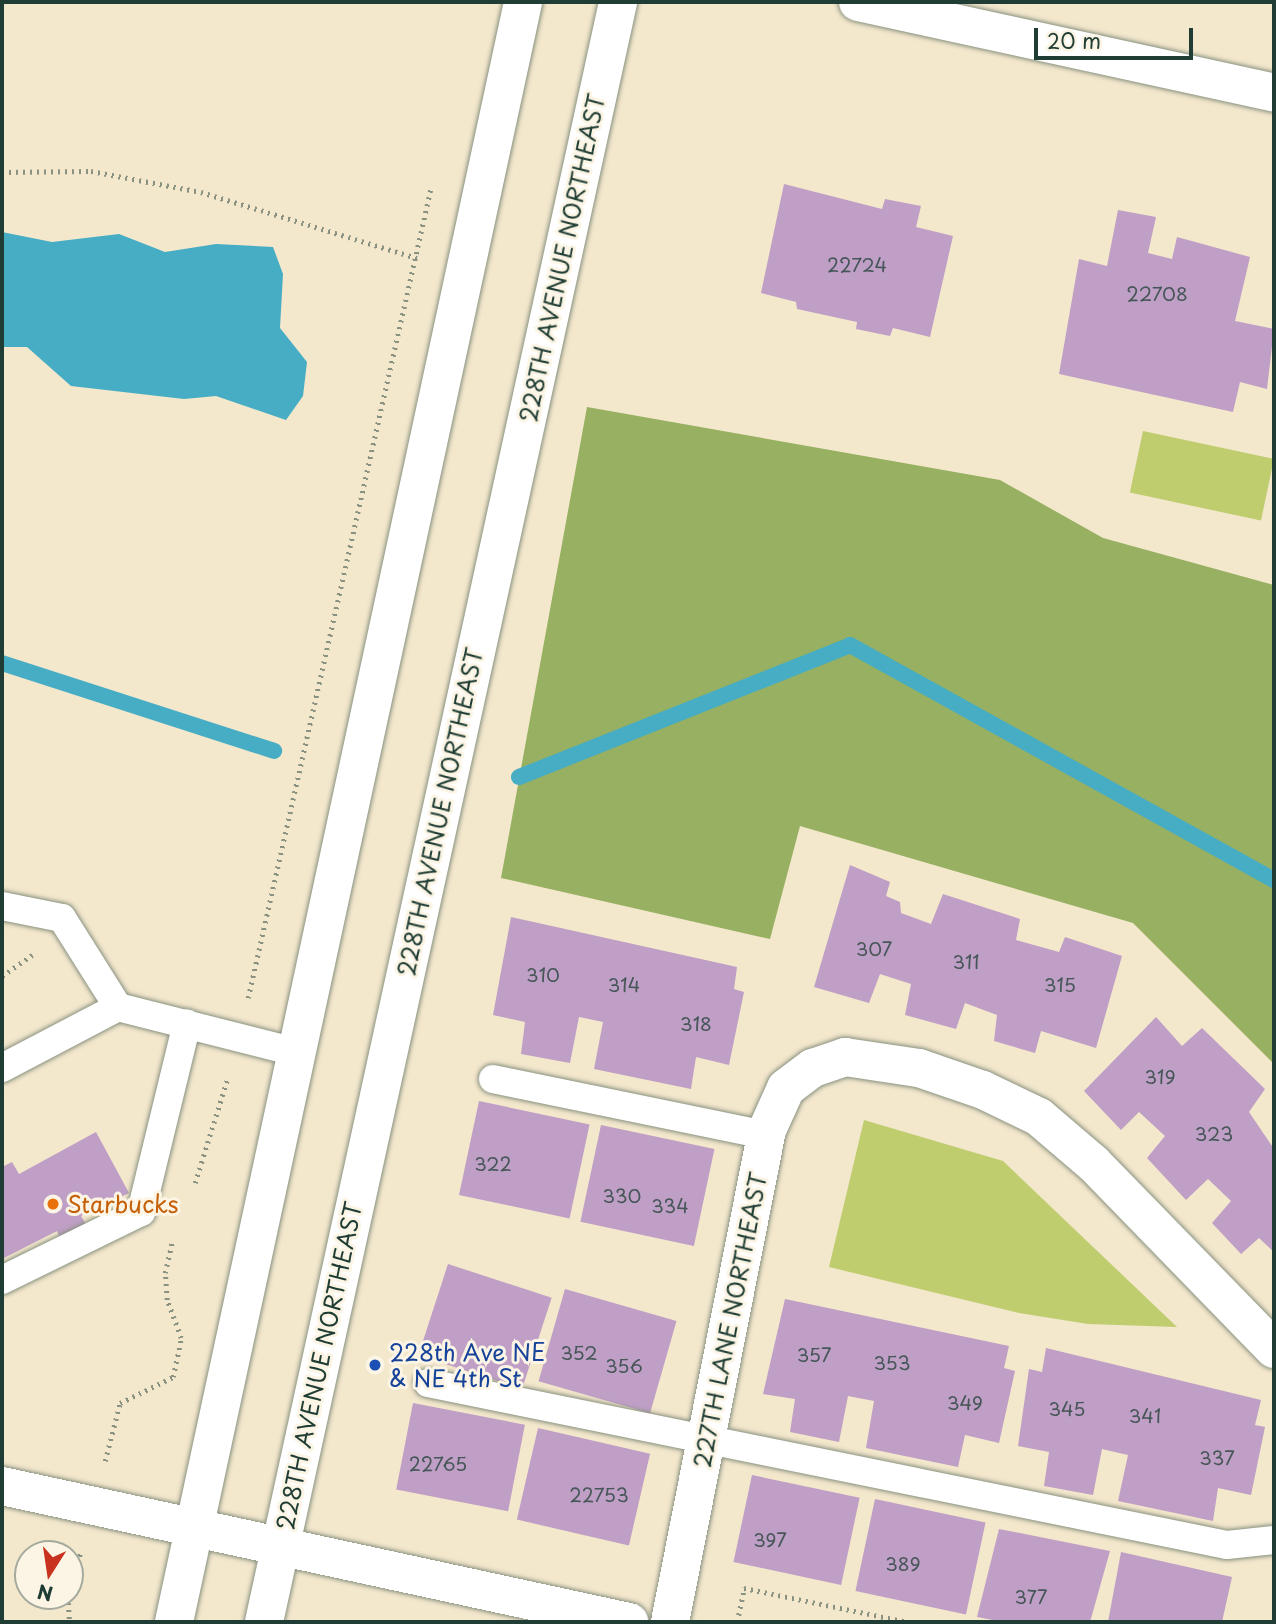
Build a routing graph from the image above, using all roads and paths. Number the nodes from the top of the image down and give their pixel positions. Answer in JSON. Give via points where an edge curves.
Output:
{"nodes":[{"id":1,"x":523,"y":2,"type":"edge"},
{"id":2,"x":618,"y":2,"type":"edge"},
{"id":3,"x":858,"y":2,"type":"edge"},
{"id":4,"x":1274,"y":93,"type":"edge"},
{"id":5,"x":2,"y":172,"type":"edge"},
{"id":6,"x":433,"y":177,"type":"dead end"},
{"id":7,"x":415,"y":258,"type":"junction"},
{"id":8,"x":464,"y":273,"type":"junction"},
{"id":9,"x":2,"y":905,"type":"edge"},
{"id":10,"x":118,"y":1007,"type":"junction"},
{"id":11,"x":187,"y":1024,"type":"junction"},
{"id":12,"x":239,"y":1038,"type":"junction"},
{"id":13,"x":296,"y":1052,"type":"junction"},
{"id":14,"x":2,"y":1068,"type":"edge"},
{"id":15,"x":493,"y":1079,"type":"dead end"},
{"id":16,"x":766,"y":1135,"type":"junction"},
{"id":17,"x":193,"y":1188,"type":"dead end"},
{"id":18,"x":176,"y":1234,"type":"dead end"},
{"id":19,"x":2,"y":1280,"type":"edge"},
{"id":20,"x":1274,"y":1349,"type":"edge"},
{"id":21,"x":428,"y":1383,"type":"dead end"},
{"id":22,"x":120,"y":1403,"type":"dead end"},
{"id":23,"x":706,"y":1440,"type":"junction"},
{"id":24,"x":2,"y":1486,"type":"edge"},
{"id":25,"x":194,"y":1528,"type":"junction"},
{"id":26,"x":1274,"y":1540,"type":"edge"},
{"id":27,"x":278,"y":1549,"type":"junction"},
{"id":28,"x":174,"y":1622,"type":"edge"},
{"id":29,"x":264,"y":1622,"type":"edge"},
{"id":30,"x":629,"y":1622,"type":"edge"},
{"id":31,"x":670,"y":1622,"type":"edge"},
{"id":32,"x":737,"y":1622,"type":"edge"},
{"id":33,"x":908,"y":1622,"type":"edge"}],
"edges":[{"from":1,"to":8,"type":"main road"},
{"from":2,"to":27,"type":"main road","name":"228TH AVENUE NORTHEAST"},
{"from":3,"to":4,"type":"main road"},
{"from":5,"to":7,"type":"path","via":[[91,171],[201,192]]},
{"from":6,"to":7,"type":"path"},
{"from":7,"to":8,"type":"path"},
{"from":7,"to":12,"type":"path"},
{"from":8,"to":13,"type":"main road"},
{"from":9,"to":10,"type":"lane","via":[[62,918]]},
{"from":10,"to":11,"type":"lane"},
{"from":10,"to":14,"type":"lane"},
{"from":11,"to":12,"type":"lane"},
{"from":11,"to":19,"type":"lane","via":[[141,1212]]},
{"from":12,"to":13,"type":"lane"},
{"from":12,"to":17,"type":"path"},
{"from":13,"to":25,"type":"main road"},
{"from":15,"to":16,"type":"lane"},
{"from":16,"to":20,"type":"main road","name":"227TH LANE NORTHEAST","via":[[786,1088],[813,1068],[845,1057],[919,1068],[983,1090],[1040,1117],[1094,1164]]},
{"from":16,"to":23,"type":"main road","name":"227TH LANE NORTHEAST"},
{"from":18,"to":22,"type":"path","via":[[165,1273],[167,1300],[181,1338],[173,1377]]},
{"from":21,"to":23,"type":"lane"},
{"from":23,"to":26,"type":"lane","via":[[1227,1545]]},
{"from":23,"to":31,"type":"main road","name":"227TH LANE NORTHEAST"},
{"from":24,"to":25,"type":"main road"},
{"from":25,"to":27,"type":"main road"},
{"from":25,"to":28,"type":"main road"},
{"from":27,"to":29,"type":"main road","name":"228TH AVENUE NORTHEAST"},
{"from":27,"to":30,"type":"main road"},
{"from":32,"to":33,"type":"path","via":[[744,1588]]}]}
